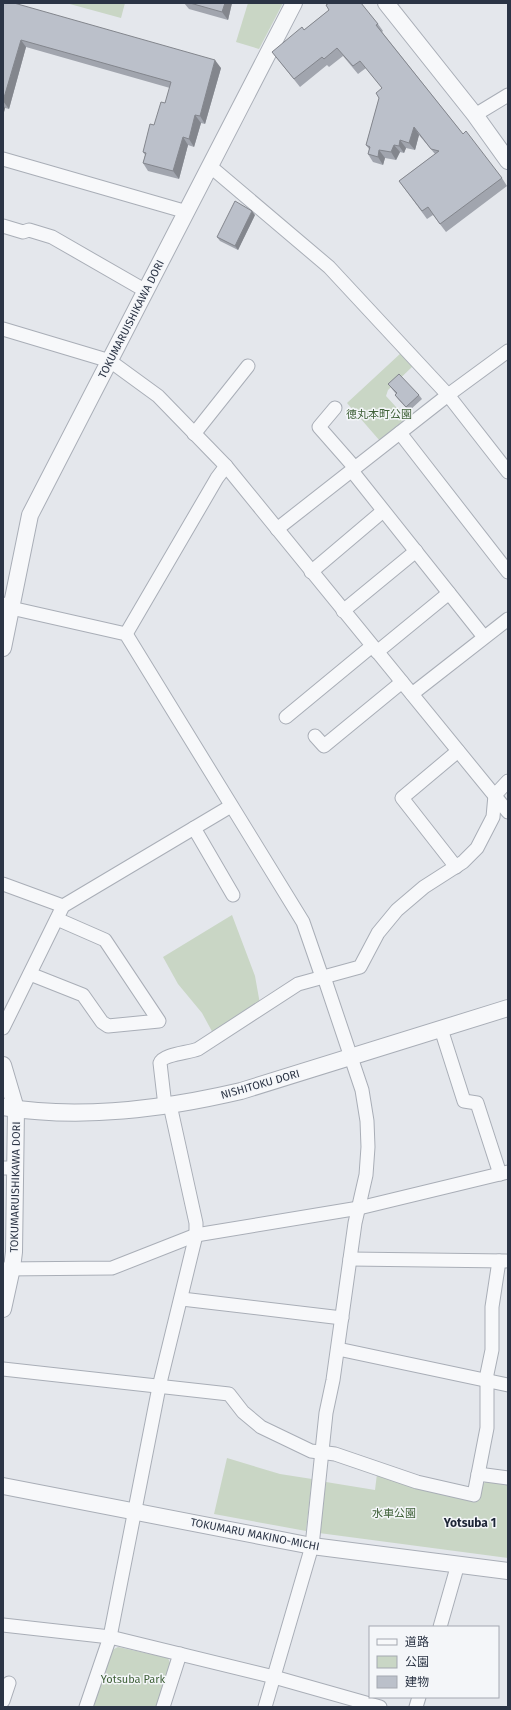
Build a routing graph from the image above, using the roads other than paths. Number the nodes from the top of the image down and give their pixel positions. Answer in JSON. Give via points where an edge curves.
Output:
{"nodes":[{"id":1,"x":294,"y":3,"type":"edge"},
{"id":2,"x":386,"y":3,"type":"edge"},
{"id":3,"x":508,"y":95,"type":"edge"},
{"id":4,"x":475,"y":115,"type":"junction"},
{"id":5,"x":3,"y":159,"type":"edge"},
{"id":6,"x":508,"y":162,"type":"edge"},
{"id":7,"x":211,"y":167,"type":"junction"},
{"id":8,"x":187,"y":212,"type":"junction"},
{"id":9,"x":3,"y":226,"type":"edge"},
{"id":10,"x":146,"y":291,"type":"junction"},
{"id":11,"x":3,"y":329,"type":"edge"},
{"id":12,"x":508,"y":351,"type":"edge"},
{"id":13,"x":110,"y":361,"type":"junction"},
{"id":14,"x":248,"y":366,"type":"dead end"},
{"id":15,"x":448,"y":395,"type":"junction"},
{"id":16,"x":335,"y":408,"type":"dead end"},
{"id":17,"x":400,"y":433,"type":"junction"},
{"id":18,"x":194,"y":434,"type":"junction"},
{"id":19,"x":226,"y":466,"type":"junction"},
{"id":20,"x":353,"y":469,"type":"junction"},
{"id":21,"x":508,"y":472,"type":"edge"},
{"id":22,"x":384,"y":511,"type":"junction"},
{"id":23,"x":277,"y":529,"type":"junction"},
{"id":24,"x":416,"y":551,"type":"junction"},
{"id":25,"x":311,"y":572,"type":"junction"},
{"id":26,"x":508,"y":572,"type":"edge"},
{"id":27,"x":449,"y":593,"type":"junction"},
{"id":28,"x":7,"y":606,"type":"edge"},
{"id":29,"x":344,"y":611,"type":"junction"},
{"id":30,"x":508,"y":619,"type":"edge"},
{"id":31,"x":126,"y":634,"type":"junction"},
{"id":32,"x":484,"y":637,"type":"junction"},
{"id":33,"x":3,"y":648,"type":"edge"},
{"id":34,"x":375,"y":649,"type":"junction"},
{"id":35,"x":402,"y":682,"type":"junction"},
{"id":36,"x":412,"y":694,"type":"junction"},
{"id":37,"x":286,"y":717,"type":"dead end"},
{"id":38,"x":315,"y":736,"type":"dead end"},
{"id":39,"x":458,"y":751,"type":"junction"},
{"id":40,"x":508,"y":781,"type":"edge"},
{"id":41,"x":495,"y":796,"type":"junction"},
{"id":42,"x":232,"y":806,"type":"junction"},
{"id":43,"x":508,"y":812,"type":"edge"},
{"id":44,"x":194,"y":828,"type":"junction"},
{"id":45,"x":456,"y":867,"type":"junction"},
{"id":46,"x":3,"y":884,"type":"edge"},
{"id":47,"x":233,"y":895,"type":"dead end"},
{"id":48,"x":63,"y":906,"type":"junction"},
{"id":49,"x":57,"y":919,"type":"junction"},
{"id":50,"x":30,"y":974,"type":"junction"},
{"id":51,"x":323,"y":977,"type":"junction"},
{"id":52,"x":508,"y":1008,"type":"edge"},
{"id":53,"x":3,"y":1028,"type":"edge"},
{"id":54,"x":440,"y":1029,"type":"junction"},
{"id":55,"x":351,"y":1057,"type":"junction"},
{"id":56,"x":3,"y":1065,"type":"edge"},
{"id":57,"x":168,"y":1106,"type":"junction"},
{"id":58,"x":10,"y":1108,"type":"edge"},
{"id":59,"x":9,"y":1168,"type":"edge"},
{"id":60,"x":504,"y":1173,"type":"edge"},
{"id":61,"x":359,"y":1208,"type":"junction"},
{"id":62,"x":196,"y":1236,"type":"junction"},
{"id":63,"x":350,"y":1259,"type":"junction"},
{"id":64,"x":504,"y":1261,"type":"edge"},
{"id":65,"x":8,"y":1268,"type":"edge"},
{"id":66,"x":182,"y":1299,"type":"junction"},
{"id":67,"x":3,"y":1309,"type":"edge"},
{"id":68,"x":342,"y":1318,"type":"junction"},
{"id":69,"x":338,"y":1349,"type":"junction"},
{"id":70,"x":3,"y":1369,"type":"edge"},
{"id":71,"x":487,"y":1380,"type":"junction"},
{"id":72,"x":508,"y":1385,"type":"edge"},
{"id":73,"x":159,"y":1387,"type":"junction"},
{"id":74,"x":323,"y":1452,"type":"junction"},
{"id":75,"x":478,"y":1474,"type":"junction"},
{"id":76,"x":508,"y":1478,"type":"edge"},
{"id":77,"x":3,"y":1486,"type":"edge"},
{"id":78,"x":134,"y":1510,"type":"junction"},
{"id":79,"x":312,"y":1546,"type":"junction"},
{"id":80,"x":458,"y":1564,"type":"junction"},
{"id":81,"x":508,"y":1571,"type":"edge"},
{"id":82,"x":3,"y":1625,"type":"edge"},
{"id":83,"x":440,"y":1626,"type":"edge"},
{"id":84,"x":110,"y":1637,"type":"junction"},
{"id":85,"x":180,"y":1654,"type":"junction"},
{"id":86,"x":274,"y":1677,"type":"junction"},
{"id":87,"x":9,"y":1683,"type":"dead end"},
{"id":88,"x":3,"y":1701,"type":"edge"},
{"id":89,"x":86,"y":1707,"type":"edge"},
{"id":90,"x":163,"y":1707,"type":"edge"},
{"id":91,"x":265,"y":1707,"type":"edge"},
{"id":92,"x":380,"y":1707,"type":"edge"}],
"edges":[{"from":1,"to":7,"type":"street","name":"TOKUMARUISHIKAWA DORI"},
{"from":2,"to":4,"type":"street"},
{"from":3,"to":4,"type":"street"},
{"from":4,"to":6,"type":"street"},
{"from":5,"to":8,"type":"street"},
{"from":7,"to":8,"type":"street","name":"TOKUMARUISHIKAWA DORI"},
{"from":7,"to":15,"type":"street","via":[[329,267]]},
{"from":8,"to":10,"type":"street","name":"TOKUMARUISHIKAWA DORI"},
{"from":9,"to":10,"type":"street","via":[[52,237]]},
{"from":10,"to":13,"type":"street","name":"TOKUMARUISHIKAWA DORI"},
{"from":11,"to":13,"type":"street"},
{"from":12,"to":15,"type":"street"},
{"from":13,"to":18,"type":"street","via":[[158,396]]},
{"from":13,"to":28,"type":"street","name":"TOKUMARUISHIKAWA DORI","via":[[30,515]]},
{"from":14,"to":18,"type":"street"},
{"from":15,"to":17,"type":"street"},
{"from":15,"to":21,"type":"street"},
{"from":16,"to":20,"type":"street","via":[[319,427]]},
{"from":17,"to":20,"type":"street"},
{"from":17,"to":26,"type":"street"},
{"from":18,"to":19,"type":"street"},
{"from":19,"to":23,"type":"street"},
{"from":19,"to":31,"type":"street"},
{"from":20,"to":22,"type":"street"},
{"from":20,"to":23,"type":"street"},
{"from":22,"to":24,"type":"street"},
{"from":22,"to":25,"type":"street"},
{"from":23,"to":25,"type":"street"},
{"from":24,"to":27,"type":"street"},
{"from":24,"to":29,"type":"street"},
{"from":25,"to":29,"type":"street"},
{"from":27,"to":32,"type":"street"},
{"from":27,"to":34,"type":"street"},
{"from":28,"to":31,"type":"street"},
{"from":28,"to":33,"type":"street","name":"TOKUMARUISHIKAWA DORI"},
{"from":29,"to":34,"type":"street"},
{"from":30,"to":32,"type":"street"},
{"from":31,"to":42,"type":"street"},
{"from":32,"to":36,"type":"street"},
{"from":34,"to":35,"type":"street"},
{"from":34,"to":37,"type":"street"},
{"from":35,"to":36,"type":"street"},
{"from":35,"to":38,"type":"street","via":[[324,746]]},
{"from":36,"to":39,"type":"street"},
{"from":39,"to":41,"type":"street"},
{"from":39,"to":45,"type":"street","via":[[402,798]]},
{"from":40,"to":41,"type":"street"},
{"from":41,"to":43,"type":"street"},
{"from":41,"to":45,"type":"street","via":[[493,817],[477,848]]},
{"from":42,"to":44,"type":"street"},
{"from":42,"to":51,"type":"street","via":[[303,922]]},
{"from":44,"to":47,"type":"street"},
{"from":44,"to":48,"type":"street"},
{"from":45,"to":51,"type":"street","via":[[424,886],[397,910],[378,933],[360,967]]},
{"from":46,"to":48,"type":"street"},
{"from":48,"to":49,"type":"street"},
{"from":49,"to":50,"type":"street"},
{"from":49,"to":50,"type":"street","via":[[105,940],[160,1021],[153,1027],[108,1026],[102,1022],[83,995]]},
{"from":50,"to":53,"type":"street"},
{"from":51,"to":55,"type":"street"},
{"from":51,"to":57,"type":"street","via":[[298,984],[198,1049],[189,1053],[160,1055]]},
{"from":52,"to":54,"type":"street","name":"NISHITOKU DORI"},
{"from":54,"to":55,"type":"street","name":"NISHITOKU DORI"},
{"from":54,"to":60,"type":"street","via":[[464,1101],[477,1103]]},
{"from":55,"to":57,"type":"street","name":"NISHITOKU DORI","via":[[241,1091]]},
{"from":55,"to":61,"type":"street","via":[[362,1090],[367,1121],[366,1175]]},
{"from":56,"to":58,"type":"street","name":"TOKUMARUISHIKAWA DORI"},
{"from":57,"to":58,"type":"street","name":"NISHITOKU DORI","via":[[89,1112]]},
{"from":57,"to":62,"type":"street","via":[[196,1223]]},
{"from":58,"to":59,"type":"street","name":"TOKUMARUISHIKAWA DORI"},
{"from":59,"to":65,"type":"street","name":"TOKUMARUISHIKAWA DORI"},
{"from":60,"to":61,"type":"street"},
{"from":61,"to":62,"type":"street"},
{"from":61,"to":63,"type":"street"},
{"from":62,"to":65,"type":"street","via":[[112,1268]]},
{"from":62,"to":66,"type":"street"},
{"from":63,"to":64,"type":"street"},
{"from":63,"to":68,"type":"street"},
{"from":64,"to":71,"type":"street","via":[[492,1308],[492,1350]]},
{"from":65,"to":67,"type":"street","name":"TOKUMARUISHIKAWA DORI"},
{"from":66,"to":68,"type":"street"},
{"from":66,"to":73,"type":"street"},
{"from":68,"to":69,"type":"street"},
{"from":69,"to":71,"type":"street"},
{"from":69,"to":74,"type":"street","via":[[326,1413]]},
{"from":70,"to":73,"type":"street"},
{"from":71,"to":72,"type":"street"},
{"from":71,"to":75,"type":"street","via":[[487,1428]]},
{"from":73,"to":74,"type":"street","via":[[229,1394],[243,1412],[261,1427],[311,1451]]},
{"from":73,"to":78,"type":"street"},
{"from":74,"to":75,"type":"street","via":[[417,1482],[474,1495]]},
{"from":74,"to":79,"type":"street"},
{"from":75,"to":76,"type":"street"},
{"from":77,"to":78,"type":"street","name":"TOKUMARU MAKINO-MICHI"},
{"from":78,"to":79,"type":"street","name":"TOKUMARU MAKINO-MICHI"},
{"from":78,"to":84,"type":"street"},
{"from":79,"to":80,"type":"street","name":"TOKUMARU MAKINO-MICHI"},
{"from":79,"to":86,"type":"street"},
{"from":80,"to":81,"type":"street","name":"TOKUMARU MAKINO-MICHI"},
{"from":80,"to":83,"type":"street"},
{"from":82,"to":84,"type":"street"},
{"from":84,"to":85,"type":"street"},
{"from":84,"to":89,"type":"street"},
{"from":85,"to":86,"type":"street"},
{"from":85,"to":90,"type":"street"},
{"from":86,"to":91,"type":"street"},
{"from":86,"to":92,"type":"street"},
{"from":87,"to":88,"type":"street"}]}
